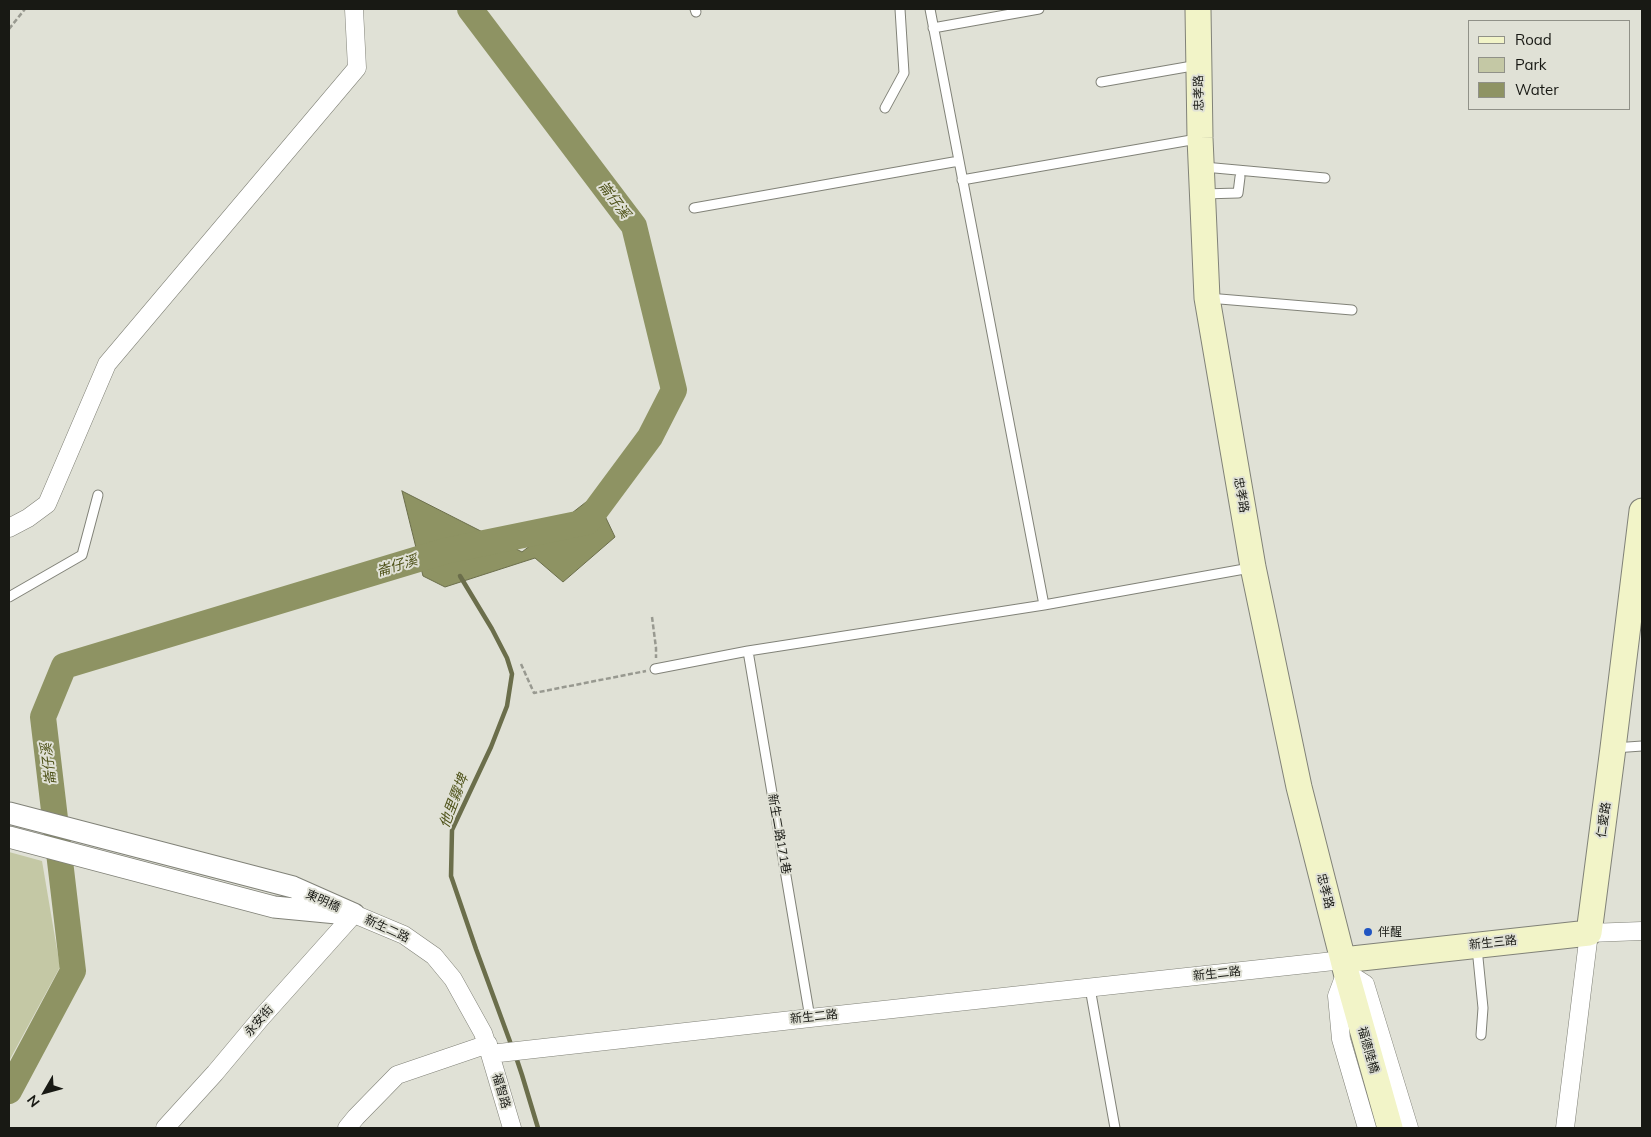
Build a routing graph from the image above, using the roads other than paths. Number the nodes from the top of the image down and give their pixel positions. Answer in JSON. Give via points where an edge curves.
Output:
{"nodes":[{"id":1,"x":354,"y":9,"type":"edge"},
{"id":2,"x":900,"y":9,"type":"edge"},
{"id":3,"x":930,"y":9,"type":"edge"},
{"id":4,"x":1039,"y":9,"type":"edge"},
{"id":5,"x":1198,"y":9,"type":"edge"},
{"id":6,"x":933,"y":28,"type":"junction"},
{"id":7,"x":1198,"y":65,"type":"junction"},
{"id":8,"x":1101,"y":82,"type":"dead end"},
{"id":9,"x":885,"y":108,"type":"dead end"},
{"id":10,"x":1200,"y":138,"type":"junction"},
{"id":11,"x":959,"y":161,"type":"junction"},
{"id":12,"x":1201,"y":166,"type":"junction"},
{"id":13,"x":1240,"y":177,"type":"dead end"},
{"id":14,"x":1325,"y":178,"type":"dead end"},
{"id":15,"x":962,"y":180,"type":"junction"},
{"id":16,"x":1203,"y":194,"type":"junction"},
{"id":17,"x":694,"y":208,"type":"dead end"},
{"id":18,"x":1208,"y":298,"type":"junction"},
{"id":19,"x":1352,"y":310,"type":"dead end"},
{"id":20,"x":98,"y":495,"type":"dead end"},
{"id":21,"x":1642,"y":511,"type":"edge"},
{"id":22,"x":9,"y":528,"type":"edge"},
{"id":23,"x":1253,"y":567,"type":"junction"},
{"id":24,"x":9,"y":596,"type":"edge"},
{"id":25,"x":1044,"y":605,"type":"junction"},
{"id":26,"x":748,"y":651,"type":"junction"},
{"id":27,"x":655,"y":669,"type":"road end"},
{"id":28,"x":1642,"y":746,"type":"edge"},
{"id":29,"x":1614,"y":748,"type":"junction"},
{"id":30,"x":9,"y":813,"type":"edge"},
{"id":31,"x":9,"y":837,"type":"edge"},
{"id":32,"x":354,"y":914,"type":"junction"},
{"id":33,"x":1642,"y":931,"type":"edge"},
{"id":34,"x":1589,"y":933,"type":"junction"},
{"id":35,"x":1477,"y":945,"type":"junction"},
{"id":36,"x":1344,"y":966,"type":"junction"},
{"id":37,"x":1090,"y":988,"type":"junction"},
{"id":38,"x":810,"y":1018,"type":"junction"},
{"id":39,"x":1481,"y":1035,"type":"dead end"},
{"id":40,"x":489,"y":1049,"type":"junction"},
{"id":41,"x":165,"y":1128,"type":"edge"},
{"id":42,"x":347,"y":1128,"type":"edge"},
{"id":43,"x":512,"y":1128,"type":"edge"},
{"id":44,"x":1115,"y":1128,"type":"edge"},
{"id":45,"x":1367,"y":1128,"type":"edge"},
{"id":46,"x":1390,"y":1128,"type":"edge"},
{"id":47,"x":1409,"y":1128,"type":"edge"},
{"id":48,"x":1564,"y":1128,"type":"edge"}],
"edges":[{"from":1,"to":22,"type":"street","via":[[357,68],[107,364],[47,504]]},
{"from":2,"to":9,"type":"lane","via":[[904,73]]},
{"from":3,"to":6,"type":"lane"},
{"from":4,"to":6,"type":"lane"},
{"from":5,"to":7,"type":"main road","name":"忠孝路"},
{"from":6,"to":11,"type":"lane"},
{"from":7,"to":8,"type":"lane"},
{"from":7,"to":10,"type":"main road","name":"忠孝路"},
{"from":10,"to":12,"type":"main road","name":"忠孝路"},
{"from":10,"to":15,"type":"lane"},
{"from":11,"to":15,"type":"lane"},
{"from":11,"to":17,"type":"lane"},
{"from":12,"to":14,"type":"lane"},
{"from":12,"to":16,"type":"main road","name":"忠孝路"},
{"from":13,"to":16,"type":"lane","via":[[1238,192]]},
{"from":15,"to":25,"type":"lane"},
{"from":16,"to":18,"type":"main road","name":"忠孝路"},
{"from":18,"to":19,"type":"lane"},
{"from":18,"to":23,"type":"main road","name":"忠孝路"},
{"from":20,"to":24,"type":"lane","via":[[82,555]]},
{"from":21,"to":29,"type":"main road","name":"仁愛路"},
{"from":23,"to":25,"type":"lane"},
{"from":23,"to":36,"type":"main road","name":"忠孝路","via":[[1299,787]]},
{"from":25,"to":26,"type":"lane"},
{"from":26,"to":27,"type":"lane"},
{"from":26,"to":38,"type":"lane","name":"新生二路171巷"},
{"from":28,"to":29,"type":"lane"},
{"from":29,"to":34,"type":"main road","name":"仁愛路"},
{"from":30,"to":32,"type":"street","name":"東明橋","via":[[293,887]]},
{"from":31,"to":32,"type":"street","name":"東明橋","via":[[274,907]]},
{"from":32,"to":40,"type":"street","name":"新生二路","via":[[404,935],[434,956],[453,979]]},
{"from":32,"to":41,"type":"street","name":"永安街"},
{"from":33,"to":34,"type":"street","name":"新生三路"},
{"from":34,"to":35,"type":"main road","name":"新生三路"},
{"from":34,"to":48,"type":"street","name":"仁愛路"},
{"from":35,"to":36,"type":"main road","name":"新生三路"},
{"from":35,"to":39,"type":"lane","via":[[1483,1008]]},
{"from":36,"to":37,"type":"street","name":"新生二路"},
{"from":36,"to":45,"type":"street","via":[[1337,996],[1341,1039]]},
{"from":36,"to":46,"type":"main road","name":"福德陸橋"},
{"from":36,"to":47,"type":"street","via":[[1365,984]]},
{"from":37,"to":38,"type":"street","name":"新生二路"},
{"from":37,"to":44,"type":"lane"},
{"from":38,"to":40,"type":"street","name":"新生二路"},
{"from":40,"to":42,"type":"street","via":[[397,1075]]},
{"from":40,"to":43,"type":"street","name":"福智路"}]}
